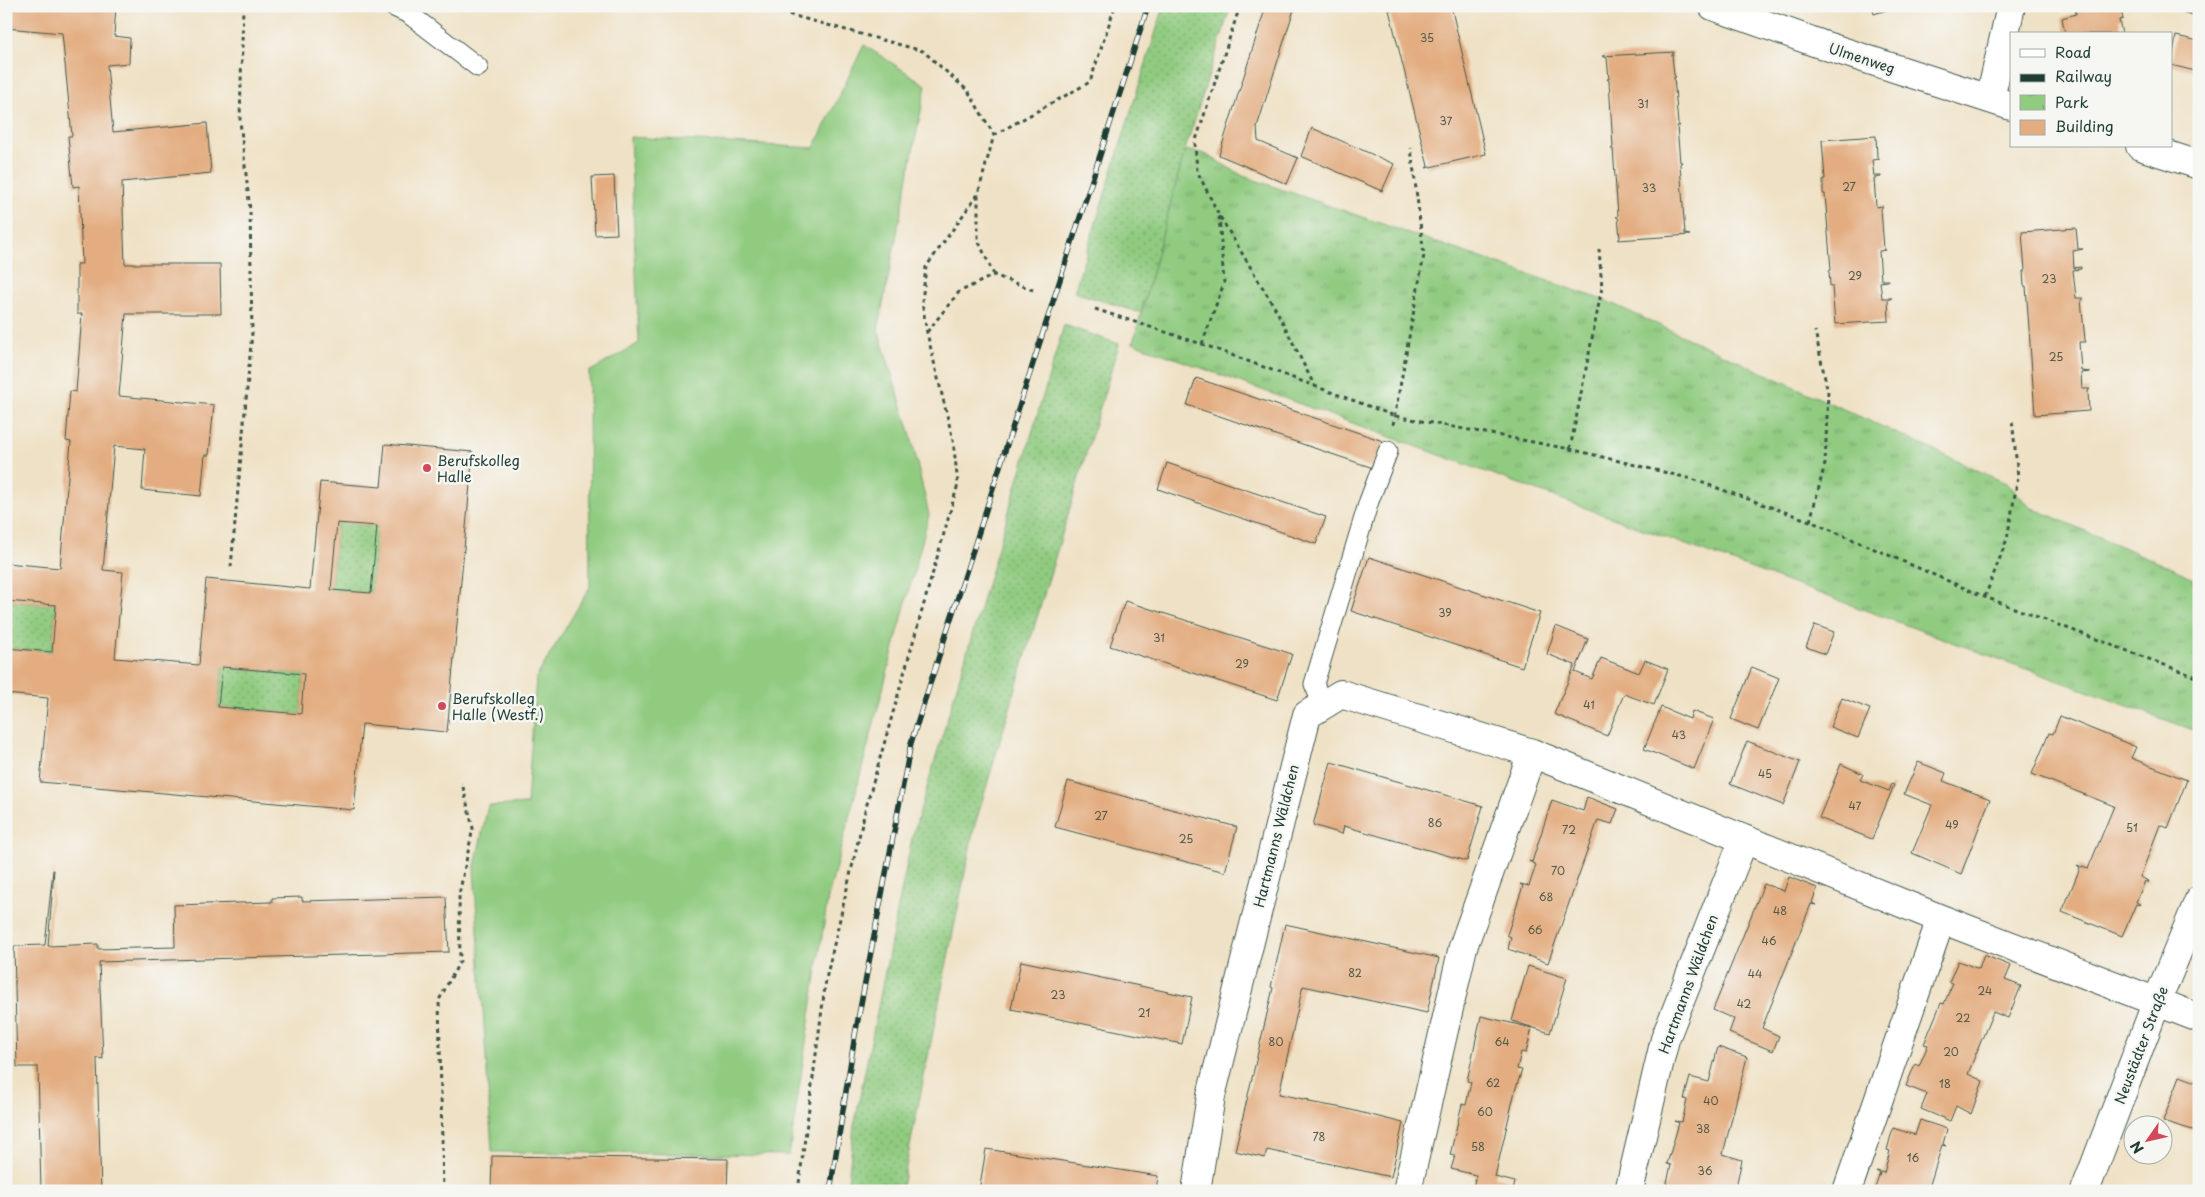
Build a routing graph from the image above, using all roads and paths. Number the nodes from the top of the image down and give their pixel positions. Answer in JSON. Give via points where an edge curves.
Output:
{"nodes":[{"id":1,"x":243,"y":6,"type":"edge"},
{"id":2,"x":392,"y":6,"type":"edge"},
{"id":3,"x":758,"y":6,"type":"edge"},
{"id":4,"x":1115,"y":6,"type":"edge"},
{"id":5,"x":1240,"y":6,"type":"edge"},
{"id":6,"x":1713,"y":6,"type":"edge"},
{"id":7,"x":2011,"y":6,"type":"edge"},
{"id":8,"x":478,"y":67,"type":"dead end"},
{"id":9,"x":2000,"y":103,"type":"edge"},
{"id":10,"x":994,"y":135,"type":"junction"},
{"id":11,"x":1411,"y":148,"type":"dead end"},
{"id":12,"x":2146,"y":148,"type":"edge"},
{"id":13,"x":2199,"y":165,"type":"edge"},
{"id":14,"x":978,"y":194,"type":"junction"},
{"id":15,"x":1219,"y":215,"type":"junction"},
{"id":16,"x":1599,"y":250,"type":"dead end"},
{"id":17,"x":994,"y":274,"type":"junction"},
{"id":18,"x":1033,"y":290,"type":"dead end"},
{"id":19,"x":1095,"y":309,"type":"dead end"},
{"id":20,"x":1815,"y":331,"type":"dead end"},
{"id":21,"x":927,"y":333,"type":"junction"},
{"id":22,"x":1202,"y":344,"type":"junction"},
{"id":23,"x":1314,"y":385,"type":"junction"},
{"id":24,"x":1395,"y":416,"type":"junction"},
{"id":25,"x":2012,"y":419,"type":"dead end"},
{"id":26,"x":1570,"y":449,"type":"junction"},
{"id":27,"x":1388,"y":450,"type":"dead end"},
{"id":28,"x":1810,"y":521,"type":"junction"},
{"id":29,"x":231,"y":567,"type":"dead end"},
{"id":30,"x":1985,"y":597,"type":"junction"},
{"id":31,"x":2199,"y":678,"type":"edge"},
{"id":32,"x":1323,"y":705,"type":"junction"},
{"id":33,"x":1532,"y":753,"type":"junction"},
{"id":34,"x":462,"y":783,"type":"dead end"},
{"id":35,"x":1744,"y":839,"type":"junction"},
{"id":36,"x":2199,"y":900,"type":"edge"},
{"id":37,"x":1941,"y":919,"type":"junction"},
{"id":38,"x":2157,"y":1001,"type":"junction"},
{"id":39,"x":2199,"y":1018,"type":"edge"},
{"id":40,"x":443,"y":1191,"type":"edge"},
{"id":41,"x":798,"y":1191,"type":"edge"},
{"id":42,"x":1196,"y":1191,"type":"edge"},
{"id":43,"x":1407,"y":1191,"type":"edge"},
{"id":44,"x":1629,"y":1191,"type":"edge"},
{"id":45,"x":1847,"y":1191,"type":"edge"},
{"id":46,"x":2085,"y":1191,"type":"edge"}],
"edges":[{"from":1,"to":29,"type":"path","via":[[240,121],[250,210],[252,333]]},
{"from":2,"to":8,"type":"lane","via":[[409,14]]},
{"from":3,"to":10,"type":"path","via":[[923,51],[968,91]]},
{"from":4,"to":10,"type":"path","via":[[1090,82]]},
{"from":5,"to":15,"type":"path","via":[[1195,143],[1197,171]]},
{"from":6,"to":9,"type":"street","name":"Ulmenweg"},
{"from":7,"to":9,"type":"street"},
{"from":10,"to":14,"type":"path"},
{"from":11,"to":24,"type":"path","via":[[1424,254]]},
{"from":12,"to":13,"type":"street"},
{"from":14,"to":17,"type":"path","via":[[978,240]]},
{"from":14,"to":21,"type":"path","via":[[926,267],[922,302]]},
{"from":15,"to":22,"type":"path","via":[[1224,283]]},
{"from":15,"to":23,"type":"path","via":[[1278,313]]},
{"from":16,"to":26,"type":"path","via":[[1602,288]]},
{"from":17,"to":18,"type":"path"},
{"from":17,"to":21,"type":"path","via":[[959,292]]},
{"from":19,"to":22,"type":"path"},
{"from":20,"to":28,"type":"path","via":[[1828,393],[1825,464]]},
{"from":21,"to":41,"type":"path","via":[[953,440],[958,484],[866,811],[826,979]]},
{"from":22,"to":23,"type":"path"},
{"from":23,"to":24,"type":"path"},
{"from":24,"to":26,"type":"path"},
{"from":25,"to":30,"type":"path","via":[[2018,477],[2008,539]]},
{"from":26,"to":28,"type":"path","via":[[1692,479]]},
{"from":27,"to":32,"type":"lane","via":[[1369,501],[1314,684]]},
{"from":28,"to":30,"type":"path"},
{"from":30,"to":31,"type":"path"},
{"from":32,"to":33,"type":"street","name":"Hartmanns Wäldchen","via":[[1341,694]]},
{"from":32,"to":42,"type":"street","name":"Hartmanns Wäldchen","via":[[1306,715],[1211,1096]]},
{"from":33,"to":35,"type":"street","name":"Hartmanns Wäldchen"},
{"from":33,"to":43,"type":"street","via":[[1463,947]]},
{"from":34,"to":40,"type":"path","via":[[472,828],[459,895],[460,961],[439,1000]]},
{"from":35,"to":37,"type":"street","name":"Hartmanns Wäldchen"},
{"from":35,"to":44,"type":"street","name":"Hartmanns Wäldchen","via":[[1665,1039]]},
{"from":36,"to":38,"type":"street","name":"Neustädter Straße"},
{"from":37,"to":38,"type":"street","name":"Hartmanns Wäldchen"},
{"from":37,"to":45,"type":"street"},
{"from":38,"to":39,"type":"street","name":"Hartmanns Wäldchen"},
{"from":38,"to":46,"type":"street","name":"Neustädter Straße"}]}
